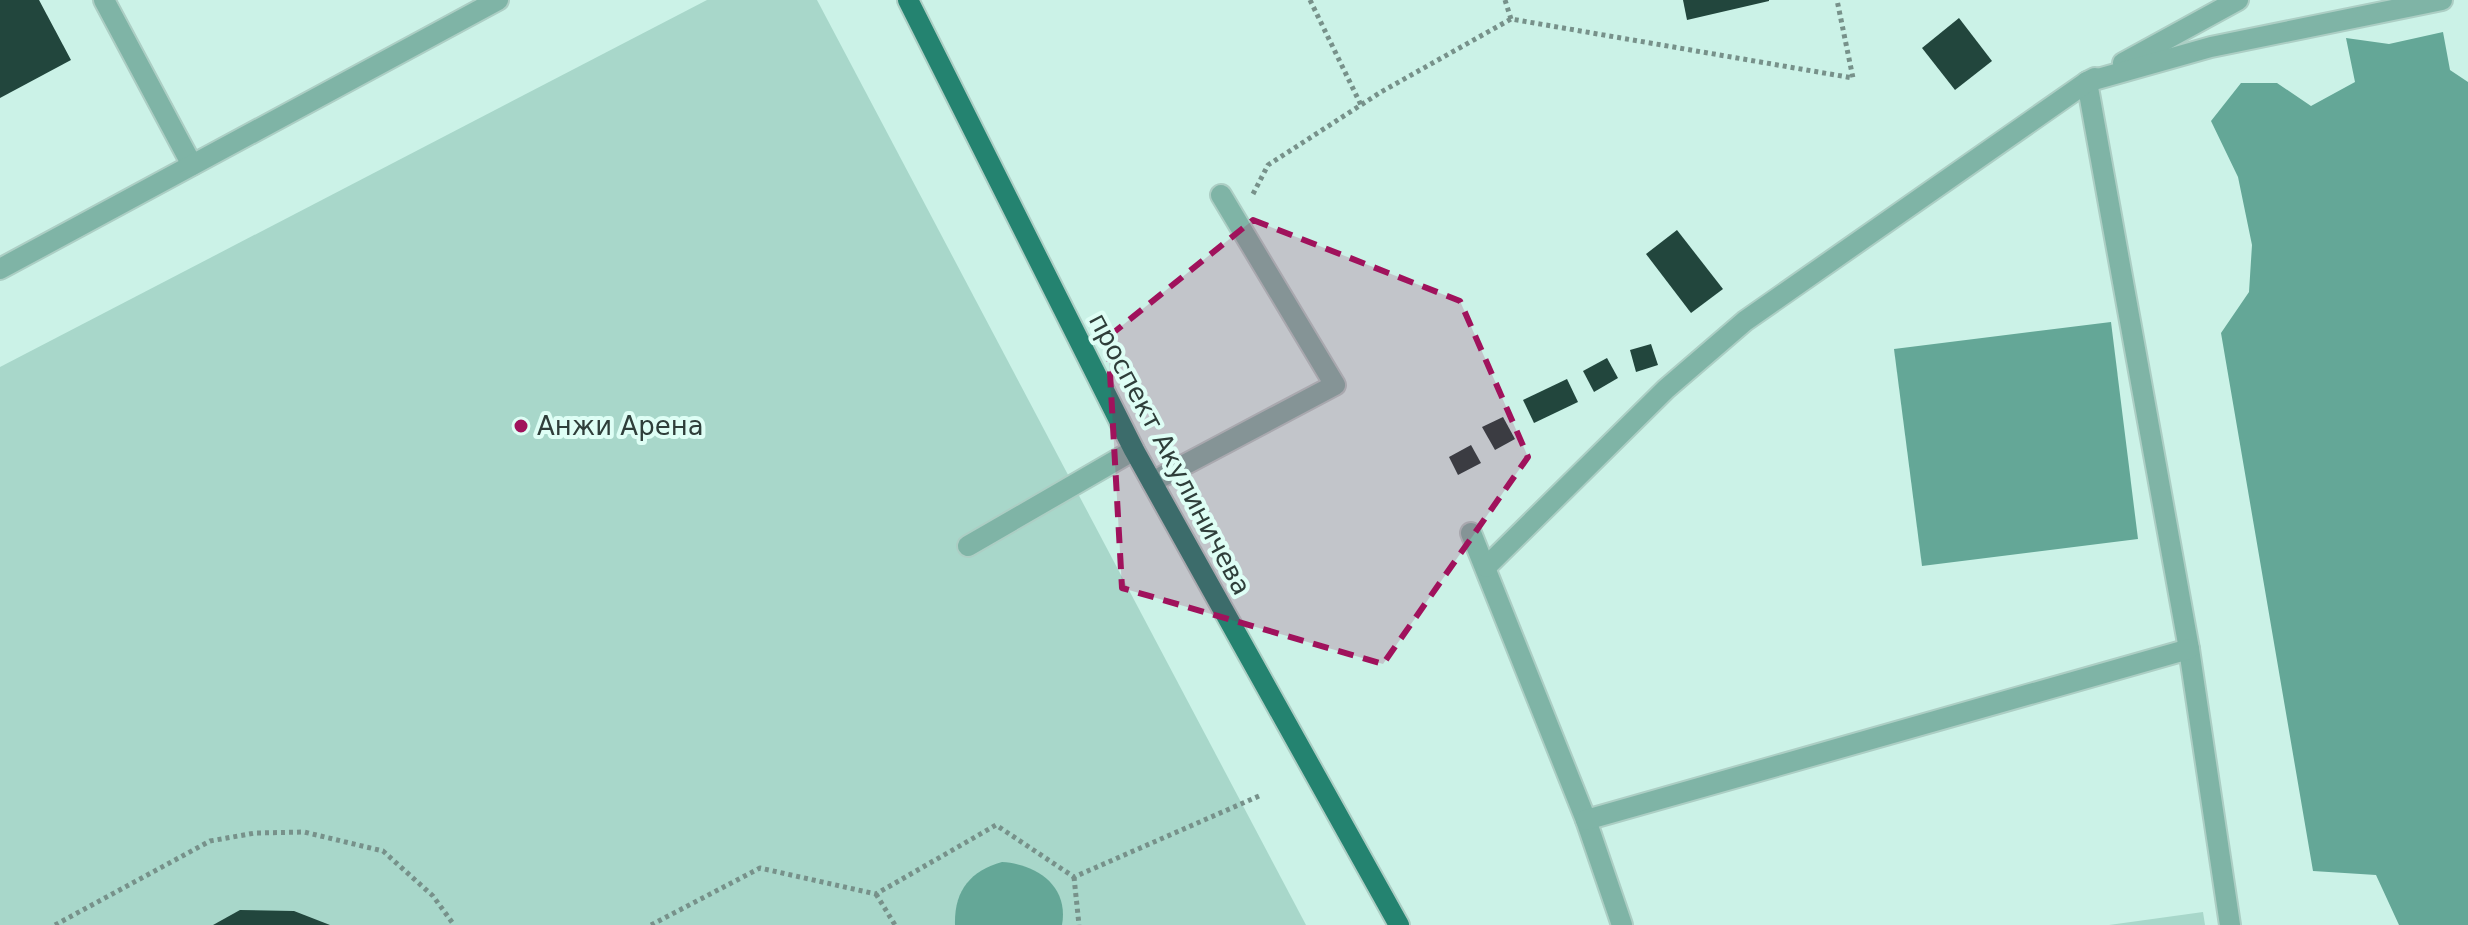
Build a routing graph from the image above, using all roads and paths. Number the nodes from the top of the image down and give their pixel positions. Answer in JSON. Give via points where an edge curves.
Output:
{"nodes":[{"id":1,"x":104,"y":0,"type":"edge"},
{"id":2,"x":498,"y":0,"type":"edge"},
{"id":3,"x":908,"y":0,"type":"edge"},
{"id":4,"x":1310,"y":0,"type":"edge"},
{"id":5,"x":1505,"y":0,"type":"edge"},
{"id":6,"x":1837,"y":0,"type":"edge"},
{"id":7,"x":2238,"y":0,"type":"edge"},
{"id":8,"x":2442,"y":0,"type":"edge"},
{"id":9,"x":1511,"y":19,"type":"junction"},
{"id":10,"x":2087,"y":82,"type":"junction"},
{"id":11,"x":1361,"y":105,"type":"junction"},
{"id":12,"x":192,"y":165,"type":"junction"},
{"id":13,"x":1221,"y":195,"type":"dead end"},
{"id":14,"x":1238,"y":224,"type":"junction"},
{"id":15,"x":0,"y":269,"type":"edge"},
{"id":16,"x":1134,"y":450,"type":"junction"},
{"id":17,"x":1152,"y":482,"type":"junction"},
{"id":18,"x":1471,"y":533,"type":"dead end"},
{"id":19,"x":968,"y":546,"type":"dead end"},
{"id":20,"x":1486,"y":567,"type":"junction"},
{"id":21,"x":2189,"y":649,"type":"junction"},
{"id":22,"x":1259,"y":796,"type":"dead end"},
{"id":23,"x":1586,"y":820,"type":"junction"},
{"id":24,"x":1074,"y":877,"type":"junction"},
{"id":25,"x":876,"y":894,"type":"junction"},
{"id":26,"x":55,"y":925,"type":"edge"},
{"id":27,"x":454,"y":925,"type":"edge"},
{"id":28,"x":651,"y":925,"type":"edge"},
{"id":29,"x":895,"y":925,"type":"edge"},
{"id":30,"x":1079,"y":925,"type":"edge"},
{"id":31,"x":1399,"y":925,"type":"edge"},
{"id":32,"x":1622,"y":925,"type":"edge"},
{"id":33,"x":2230,"y":925,"type":"edge"}],
"edges":[{"from":1,"to":12,"type":"street"},
{"from":2,"to":12,"type":"street"},
{"from":3,"to":16,"type":"main road","name":"проспект Акулиничева"},
{"from":4,"to":11,"type":"path"},
{"from":5,"to":9,"type":"path"},
{"from":6,"to":9,"type":"path","via":[[1853,78]]},
{"from":7,"to":10,"type":"street"},
{"from":8,"to":10,"type":"street","via":[[2211,47]]},
{"from":9,"to":11,"type":"path"},
{"from":10,"to":20,"type":"street","via":[[1745,321],[1666,389]]},
{"from":10,"to":21,"type":"street"},
{"from":11,"to":14,"type":"path","via":[[1268,165]]},
{"from":12,"to":15,"type":"street"},
{"from":13,"to":14,"type":"street"},
{"from":14,"to":17,"type":"street","via":[[1335,385]]},
{"from":16,"to":17,"type":"main road","name":"проспект Акулиничева"},
{"from":16,"to":19,"type":"street"},
{"from":17,"to":31,"type":"main road","name":"проспект Акулиничева"},
{"from":18,"to":20,"type":"street"},
{"from":20,"to":23,"type":"street"},
{"from":21,"to":23,"type":"street"},
{"from":21,"to":33,"type":"street"},
{"from":22,"to":24,"type":"path"},
{"from":23,"to":32,"type":"street"},
{"from":24,"to":25,"type":"path","via":[[996,825]]},
{"from":24,"to":30,"type":"path"},
{"from":25,"to":28,"type":"path","via":[[760,868]]},
{"from":25,"to":29,"type":"path"},
{"from":26,"to":27,"type":"path","via":[[210,841],[304,832],[383,851],[433,896]]}]}
